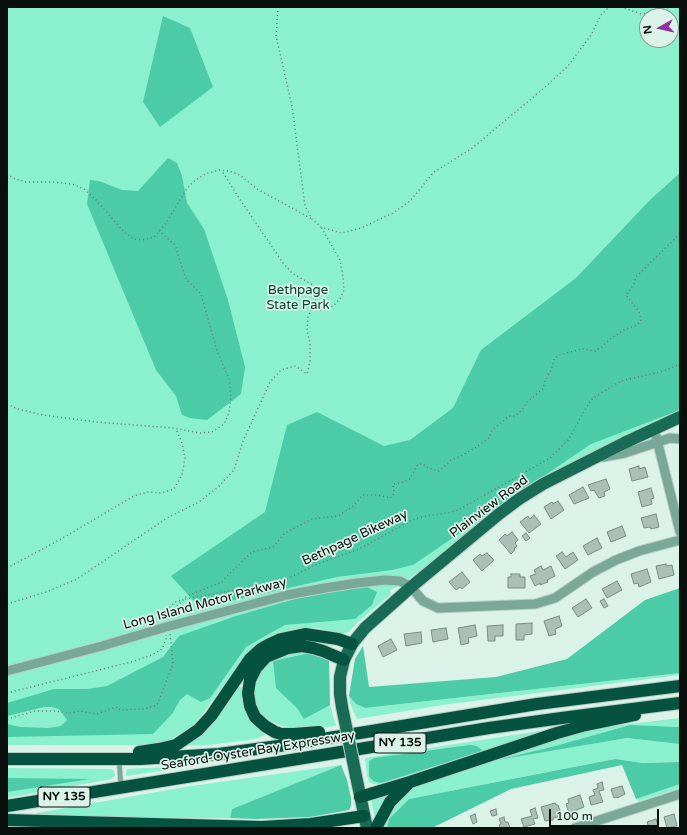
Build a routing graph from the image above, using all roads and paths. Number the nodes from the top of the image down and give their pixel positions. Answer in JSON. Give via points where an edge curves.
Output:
{"nodes":[{"id":1,"x":278,"y":7,"type":"edge"},
{"id":2,"x":609,"y":7,"type":"edge"},
{"id":3,"x":621,"y":7,"type":"edge"},
{"id":4,"x":669,"y":7,"type":"edge"},
{"id":5,"x":222,"y":170,"type":"junction"},
{"id":6,"x":7,"y":174,"type":"edge"},
{"id":7,"x":312,"y":219,"type":"junction"},
{"id":8,"x":321,"y":227,"type":"junction"},
{"id":9,"x":159,"y":231,"type":"junction"},
{"id":10,"x":680,"y":234,"type":"edge"},
{"id":11,"x":312,"y":310,"type":"junction"},
{"id":12,"x":680,"y":364,"type":"edge"},
{"id":13,"x":7,"y":404,"type":"edge"},
{"id":14,"x":680,"y":417,"type":"edge"},
{"id":15,"x":654,"y":428,"type":"junction"},
{"id":16,"x":176,"y":429,"type":"junction"},
{"id":17,"x":680,"y":439,"type":"edge"},
{"id":18,"x":658,"y":443,"type":"junction"},
{"id":19,"x":594,"y":459,"type":"junction"},
{"id":20,"x":680,"y":532,"type":"edge"},
{"id":21,"x":680,"y":540,"type":"edge"},
{"id":22,"x":7,"y":568,"type":"edge"},
{"id":23,"x":411,"y":587,"type":"junction"},
{"id":24,"x":184,"y":599,"type":"junction"},
{"id":25,"x":7,"y":604,"type":"edge"},
{"id":26,"x":167,"y":626,"type":"junction"},
{"id":27,"x":352,"y":644,"type":"junction"},
{"id":28,"x":344,"y":660,"type":"junction"},
{"id":29,"x":7,"y":671,"type":"edge"},
{"id":30,"x":680,"y":686,"type":"edge"},
{"id":31,"x":7,"y":693,"type":"edge"},
{"id":32,"x":678,"y":703,"type":"edge"},
{"id":33,"x":7,"y":719,"type":"edge"},
{"id":34,"x":366,"y":732,"type":"junction"},
{"id":35,"x":7,"y":759,"type":"edge"},
{"id":36,"x":86,"y":759,"type":"junction"},
{"id":37,"x":119,"y":759,"type":"junction"},
{"id":38,"x":410,"y":782,"type":"junction"},
{"id":39,"x":122,"y":787,"type":"junction"},
{"id":40,"x":680,"y":794,"type":"edge"},
{"id":41,"x":360,"y":797,"type":"junction"},
{"id":42,"x":7,"y":806,"type":"edge"},
{"id":43,"x":364,"y":816,"type":"junction"},
{"id":44,"x":7,"y":820,"type":"edge"},
{"id":45,"x":367,"y":828,"type":"edge"},
{"id":46,"x":376,"y":828,"type":"edge"},
{"id":47,"x":575,"y":828,"type":"edge"}],
"edges":[{"from":1,"to":7,"type":"path","via":[[276,36],[292,106],[305,206]]},
{"from":2,"to":8,"type":"path","via":[[601,15],[591,35],[568,66],[471,149],[434,172],[405,205],[361,228],[341,233]]},
{"from":3,"to":4,"type":"path","via":[[641,14]]},
{"from":5,"to":7,"type":"path","via":[[240,175],[257,189]]},
{"from":5,"to":9,"type":"path","via":[[205,174],[193,182]]},
{"from":5,"to":11,"type":"path","via":[[284,263],[292,273],[314,286],[316,296]]},
{"from":6,"to":9,"type":"path","via":[[26,182],[72,184],[84,189],[125,233],[134,239],[154,237]]},
{"from":7,"to":8,"type":"path"},
{"from":8,"to":11,"type":"path","via":[[340,260],[344,290],[333,306],[323,310]]},
{"from":9,"to":16,"type":"path","via":[[175,245],[186,278],[201,294],[217,351],[229,379],[232,396],[224,424],[212,432]]},
{"from":10,"to":24,"type":"path","via":[[636,277],[626,295],[639,312],[641,321],[595,351],[582,349],[559,355],[554,359],[543,389],[515,416],[509,416],[492,430],[489,438],[451,460],[439,471],[418,464],[410,479],[393,484],[394,492],[390,498],[363,495],[352,507],[338,516],[312,519],[285,533],[273,547],[252,552],[222,582]]},
{"from":11,"to":25,"type":"path","via":[[308,317],[310,362],[307,374],[295,366],[281,370],[270,382],[243,441],[234,470],[218,487],[199,502],[168,518],[76,580]]},
{"from":12,"to":24,"type":"path","name":"Bethpage Bikeway","via":[[664,372],[621,381],[596,396],[590,400],[568,440],[550,458],[458,510],[412,520],[359,549],[315,565],[283,581]]},
{"from":13,"to":16,"type":"path","via":[[43,415]]},
{"from":14,"to":15,"type":"main road","name":"Plainview Road"},
{"from":15,"to":18,"type":"street"},
{"from":15,"to":19,"type":"main road","name":"Plainview Road"},
{"from":16,"to":22,"type":"path","via":[[185,458],[182,475],[174,489],[134,496]]},
{"from":17,"to":18,"type":"street","via":[[670,438]]},
{"from":18,"to":19,"type":"street"},
{"from":18,"to":20,"type":"street"},
{"from":19,"to":23,"type":"main road","name":"Plainview Road","via":[[519,499]]},
{"from":21,"to":23,"type":"street","via":[[616,560],[555,598],[535,604],[438,608],[423,601]]},
{"from":23,"to":26,"type":"street","name":"Long Island Motor Parkway","via":[[395,580],[385,580],[325,588],[287,595]]},
{"from":23,"to":27,"type":"main road","name":"Plainview Road","via":[[365,628]]},
{"from":24,"to":26,"type":"path","via":[[172,610]]},
{"from":26,"to":29,"type":"street","name":"Long Island Motor Parkway"},
{"from":26,"to":31,"type":"path","via":[[162,649],[152,655]]},
{"from":26,"to":33,"type":"path","via":[[174,664],[157,704],[144,709],[120,710],[118,707],[97,714],[80,711],[35,711]]},
{"from":27,"to":28,"type":"main road","name":"Plainview Road"},
{"from":27,"to":36,"type":"highway","via":[[312,635],[296,635],[274,642],[250,659],[207,720],[198,730],[176,745]]},
{"from":28,"to":34,"type":"highway","via":[[302,646],[273,653],[260,662],[252,673],[248,686],[250,706],[260,722],[270,730],[282,734]]},
{"from":28,"to":41,"type":"main road","name":"Plainview Road","bridge":true,"via":[[340,685],[342,707]]},
{"from":30,"to":34,"type":"highway","name":"Seaford-Oyster Bay Expressway","number":"NY 135","via":[[537,704]]},
{"from":32,"to":38,"type":"highway","via":[[557,733]]},
{"from":32,"to":39,"type":"highway","name":"Seaford-Oyster Bay Expressway","number":"NY 135","via":[[489,728]]},
{"from":34,"to":37,"type":"highway","name":"Seaford-Oyster Bay Expressway","number":"NY 135","via":[[219,754]]},
{"from":35,"to":36,"type":"highway","name":"Seaford-Oyster Bay Expressway","number":"NY 135"},
{"from":36,"to":37,"type":"highway","name":"Seaford-Oyster Bay Expressway","number":"NY 135"},
{"from":37,"to":39,"type":"lane"},
{"from":38,"to":41,"type":"highway"},
{"from":38,"to":46,"type":"highway","via":[[390,802]]},
{"from":39,"to":42,"type":"highway","name":"Seaford-Oyster Bay Expressway","number":"NY 135"},
{"from":40,"to":47,"type":"street"},
{"from":41,"to":43,"type":"main road","name":"Plainview Road"},
{"from":43,"to":44,"type":"highway","via":[[303,824],[262,826]]},
{"from":43,"to":45,"type":"main road","name":"Plainview Road"}]}
